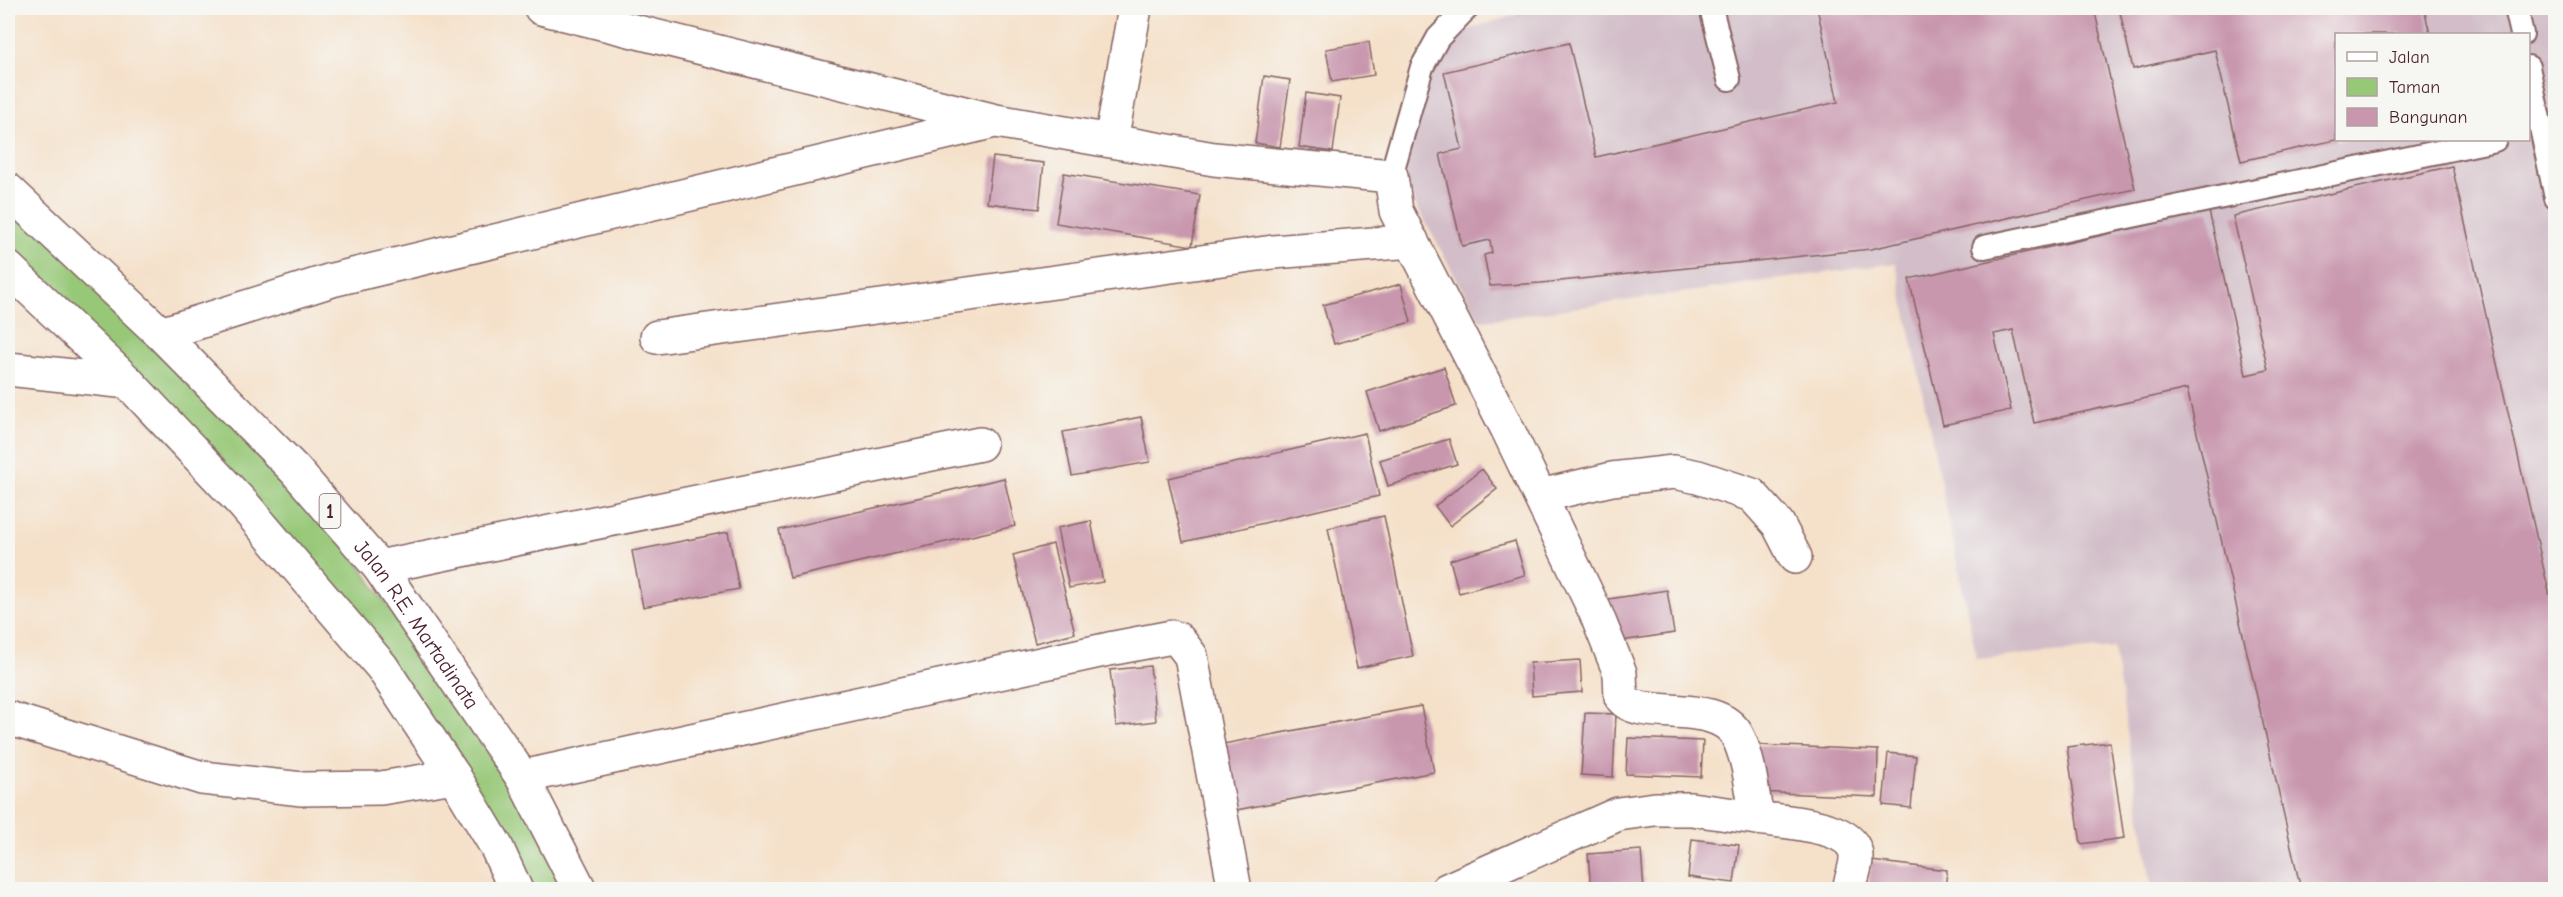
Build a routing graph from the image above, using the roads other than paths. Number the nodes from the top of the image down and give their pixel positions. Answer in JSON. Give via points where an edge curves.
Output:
{"nodes":[{"id":1,"x":541,"y":8,"type":"edge"},
{"id":2,"x":1135,"y":8,"type":"edge"},
{"id":3,"x":1467,"y":8,"type":"edge"},
{"id":4,"x":1711,"y":8,"type":"edge"},
{"id":5,"x":2516,"y":8,"type":"edge"},
{"id":6,"x":591,"y":14,"type":"edge"},
{"id":7,"x":2522,"y":33,"type":"edge"},
{"id":8,"x":2530,"y":73,"type":"edge"},
{"id":9,"x":1729,"y":80,"type":"dead end"},
{"id":10,"x":996,"y":121,"type":"junction"},
{"id":11,"x":2542,"y":130,"type":"edge"},
{"id":12,"x":1111,"y":141,"type":"junction"},
{"id":13,"x":2489,"y":141,"type":"edge"},
{"id":14,"x":1390,"y":176,"type":"junction"},
{"id":15,"x":8,"y":190,"type":"edge"},
{"id":16,"x":2556,"y":198,"type":"edge"},
{"id":17,"x":1412,"y":241,"type":"junction"},
{"id":18,"x":1984,"y":247,"type":"dead end"},
{"id":19,"x":8,"y":268,"type":"edge"},
{"id":20,"x":161,"y":334,"type":"junction"},
{"id":21,"x":657,"y":337,"type":"dead end"},
{"id":22,"x":8,"y":369,"type":"edge"},
{"id":23,"x":128,"y":382,"type":"junction"},
{"id":24,"x":980,"y":444,"type":"dead end"},
{"id":25,"x":1540,"y":496,"type":"junction"},
{"id":26,"x":1795,"y":557,"type":"dead end"},
{"id":27,"x":379,"y":567,"type":"junction"},
{"id":28,"x":8,"y":718,"type":"edge"},
{"id":29,"x":454,"y":776,"type":"junction"},
{"id":30,"x":522,"y":777,"type":"junction"},
{"id":31,"x":1757,"y":818,"type":"junction"},
{"id":32,"x":516,"y":890,"type":"edge"},
{"id":33,"x":580,"y":890,"type":"edge"},
{"id":34,"x":1235,"y":890,"type":"edge"},
{"id":35,"x":1447,"y":890,"type":"edge"},
{"id":36,"x":1849,"y":890,"type":"edge"}],
"edges":[{"from":1,"to":6,"type":"main road"},
{"from":2,"to":12,"type":"main road"},
{"from":3,"to":14,"type":"lane","via":[[1438,38],[1422,67]]},
{"from":4,"to":9,"type":"lane"},
{"from":5,"to":7,"type":"lane"},
{"from":6,"to":10,"type":"main road"},
{"from":8,"to":11,"type":"lane"},
{"from":10,"to":12,"type":"main road"},
{"from":10,"to":20,"type":"main road","via":[[332,280]]},
{"from":11,"to":16,"type":"lane"},
{"from":12,"to":14,"type":"main road","via":[[1214,159]]},
{"from":13,"to":18,"type":"lane"},
{"from":14,"to":17,"type":"main road","via":[[1396,211]]},
{"from":15,"to":20,"type":"main road","name":"Jalan R.E. Martadinata","number":"1"},
{"from":17,"to":21,"type":"main road","via":[[1273,252]]},
{"from":17,"to":25,"type":"main road"},
{"from":19,"to":23,"type":"main road"},
{"from":20,"to":27,"type":"main road","name":"Jalan R.E. Martadinata","number":"1","via":[[295,470]]},
{"from":22,"to":23,"type":"main road"},
{"from":23,"to":29,"type":"main road","via":[[244,505],[368,650]]},
{"from":24,"to":27,"type":"main road"},
{"from":25,"to":26,"type":"main road","via":[[1612,479],[1674,472],[1698,477],[1752,495],[1778,524]]},
{"from":25,"to":31,"type":"main road","via":[[1595,611],[1620,673],[1624,702],[1692,712],[1730,726],[1743,750]]},
{"from":27,"to":30,"type":"main road","name":"Jalan R.E. Martadinata","number":"1"},
{"from":28,"to":29,"type":"main road","via":[[202,778],[302,789],[381,788]]},
{"from":29,"to":32,"type":"main road","via":[[496,846]]},
{"from":30,"to":33,"type":"main road","name":"Jalan R.E. Martadinata","number":"1"},
{"from":30,"to":34,"type":"main road","via":[[1172,637],[1191,656]]},
{"from":31,"to":35,"type":"main road","via":[[1691,809],[1618,814]]},
{"from":31,"to":36,"type":"main road","via":[[1842,834],[1855,849]]}]}
